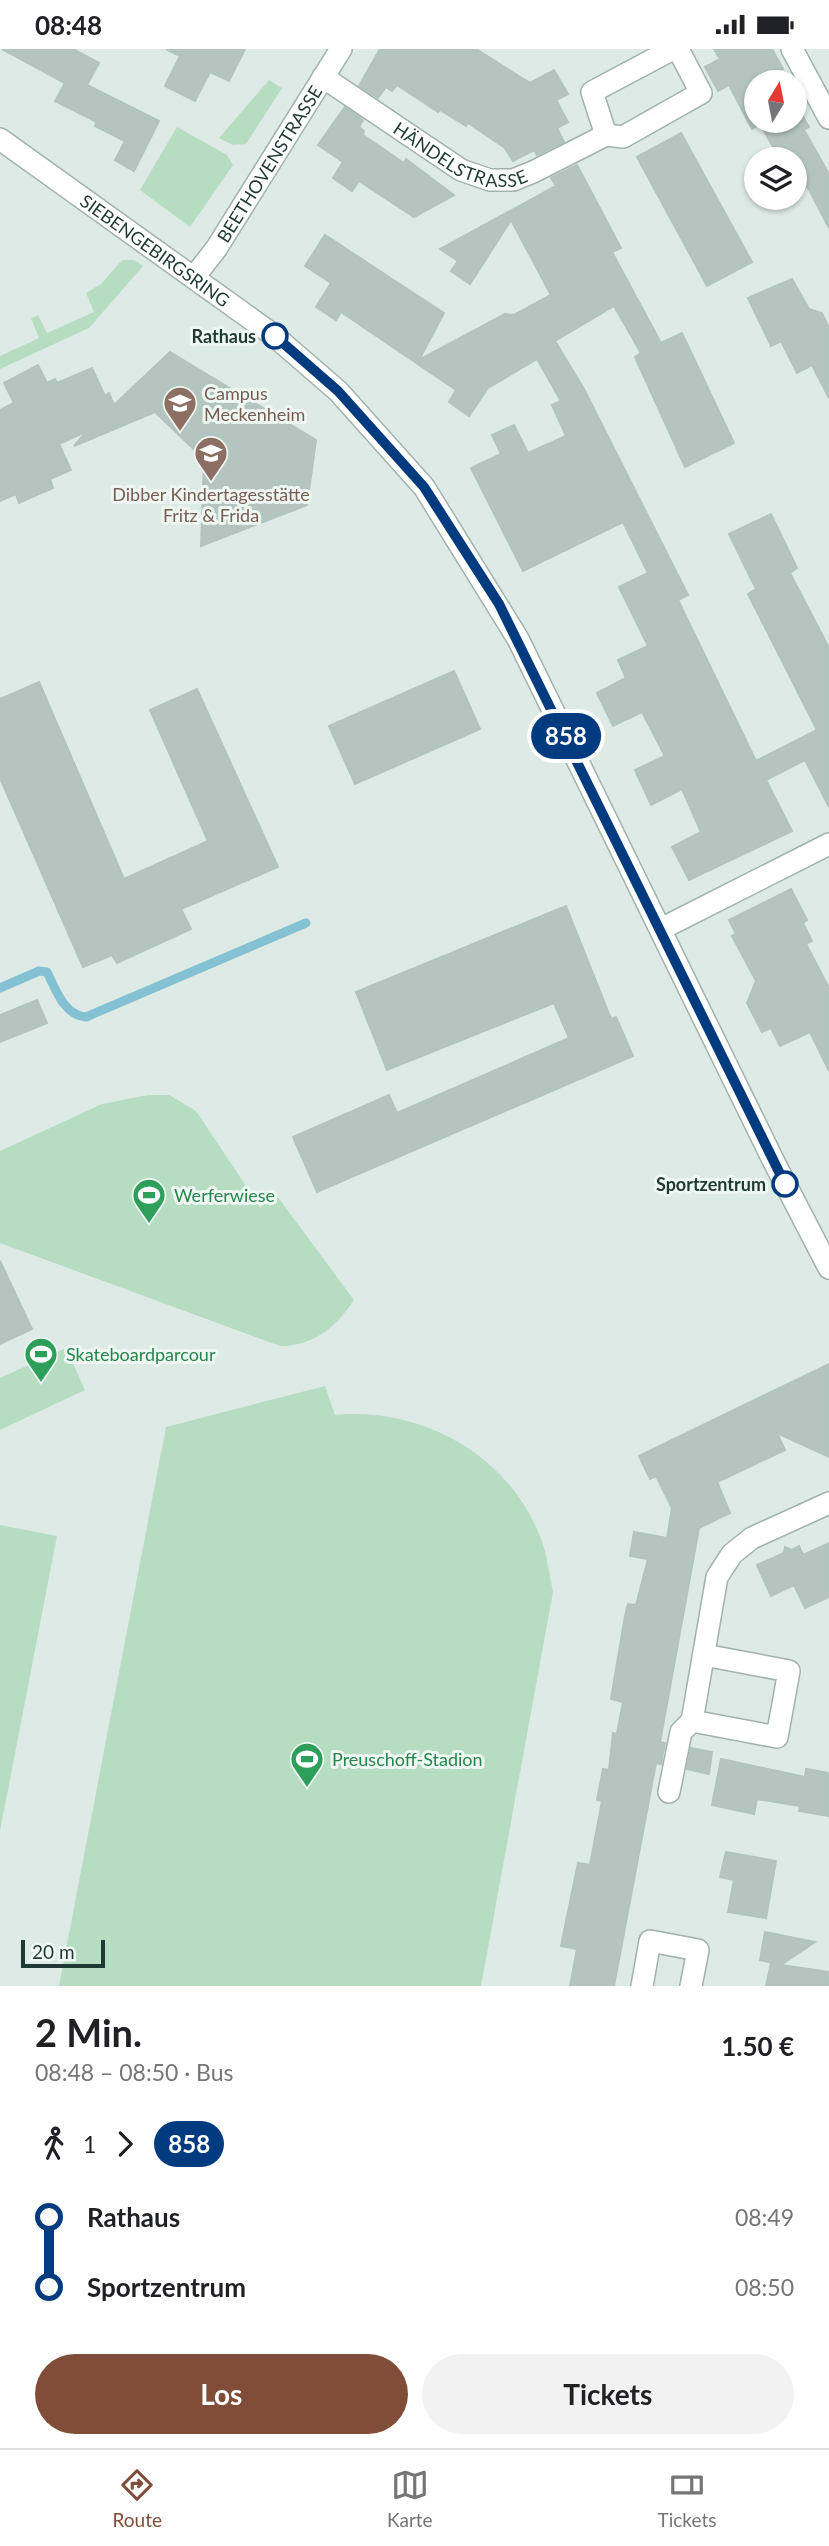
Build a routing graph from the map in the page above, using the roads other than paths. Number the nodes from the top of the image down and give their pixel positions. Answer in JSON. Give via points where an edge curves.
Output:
{"nodes":[{"id":1,"x":341,"y":49,"type":"edge"},
{"id":2,"x":676,"y":49,"type":"edge"},
{"id":3,"x":792,"y":49,"type":"edge"},
{"id":4,"x":323,"y":77,"type":"junction"},
{"id":5,"x":829,"y":118,"type":"edge"},
{"id":6,"x":606,"y":135,"type":"junction"},
{"id":7,"x":0,"y":139,"type":"edge"},
{"id":8,"x":194,"y":277,"type":"junction"},
{"id":9,"x":829,"y":844,"type":"edge"},
{"id":10,"x":661,"y":929,"type":"junction"},
{"id":11,"x":829,"y":1268,"type":"edge"},
{"id":12,"x":829,"y":1503,"type":"edge"},
{"id":13,"x":704,"y":1655,"type":"junction"},
{"id":14,"x":692,"y":1721,"type":"junction"},
{"id":15,"x":669,"y":1792,"type":"dead end"},
{"id":16,"x":642,"y":1986,"type":"edge"},
{"id":17,"x":691,"y":1986,"type":"edge"}],
"edges":[{"from":1,"to":4,"type":"street","name":"BEETHOVENSTRASSE"},
{"from":2,"to":6,"type":"street","name":"HÄNDELSTRASSE","via":[[592,92]]},
{"from":2,"to":6,"type":"street","name":"HÄNDELSTRASSE","via":[[701,93],[623,137]]},
{"from":3,"to":5,"type":"street"},
{"from":4,"to":6,"type":"street","name":"HÄNDELSTRASSE","via":[[461,170],[490,180],[513,180]]},
{"from":4,"to":8,"type":"street","name":"BEETHOVENSTRASSE"},
{"from":7,"to":8,"type":"street","name":"SIEBENGEBIRGSRING"},
{"from":8,"to":10,"type":"street","name":"SIEBENGEBIRGSRING","via":[[272,334],[338,391],[424,487],[518,639]]},
{"from":9,"to":10,"type":"street"},
{"from":10,"to":11,"type":"street","name":"SIEBENGEBIRGSRING"},
{"from":12,"to":13,"type":"street","via":[[752,1538],[732,1554],[717,1577]]},
{"from":13,"to":14,"type":"street"},
{"from":13,"to":14,"type":"street","via":[[789,1671],[777,1737]]},
{"from":14,"to":15,"type":"street","via":[[681,1732]]},
{"from":16,"to":17,"type":"street","via":[[650,1941],[698,1950]]}]}
